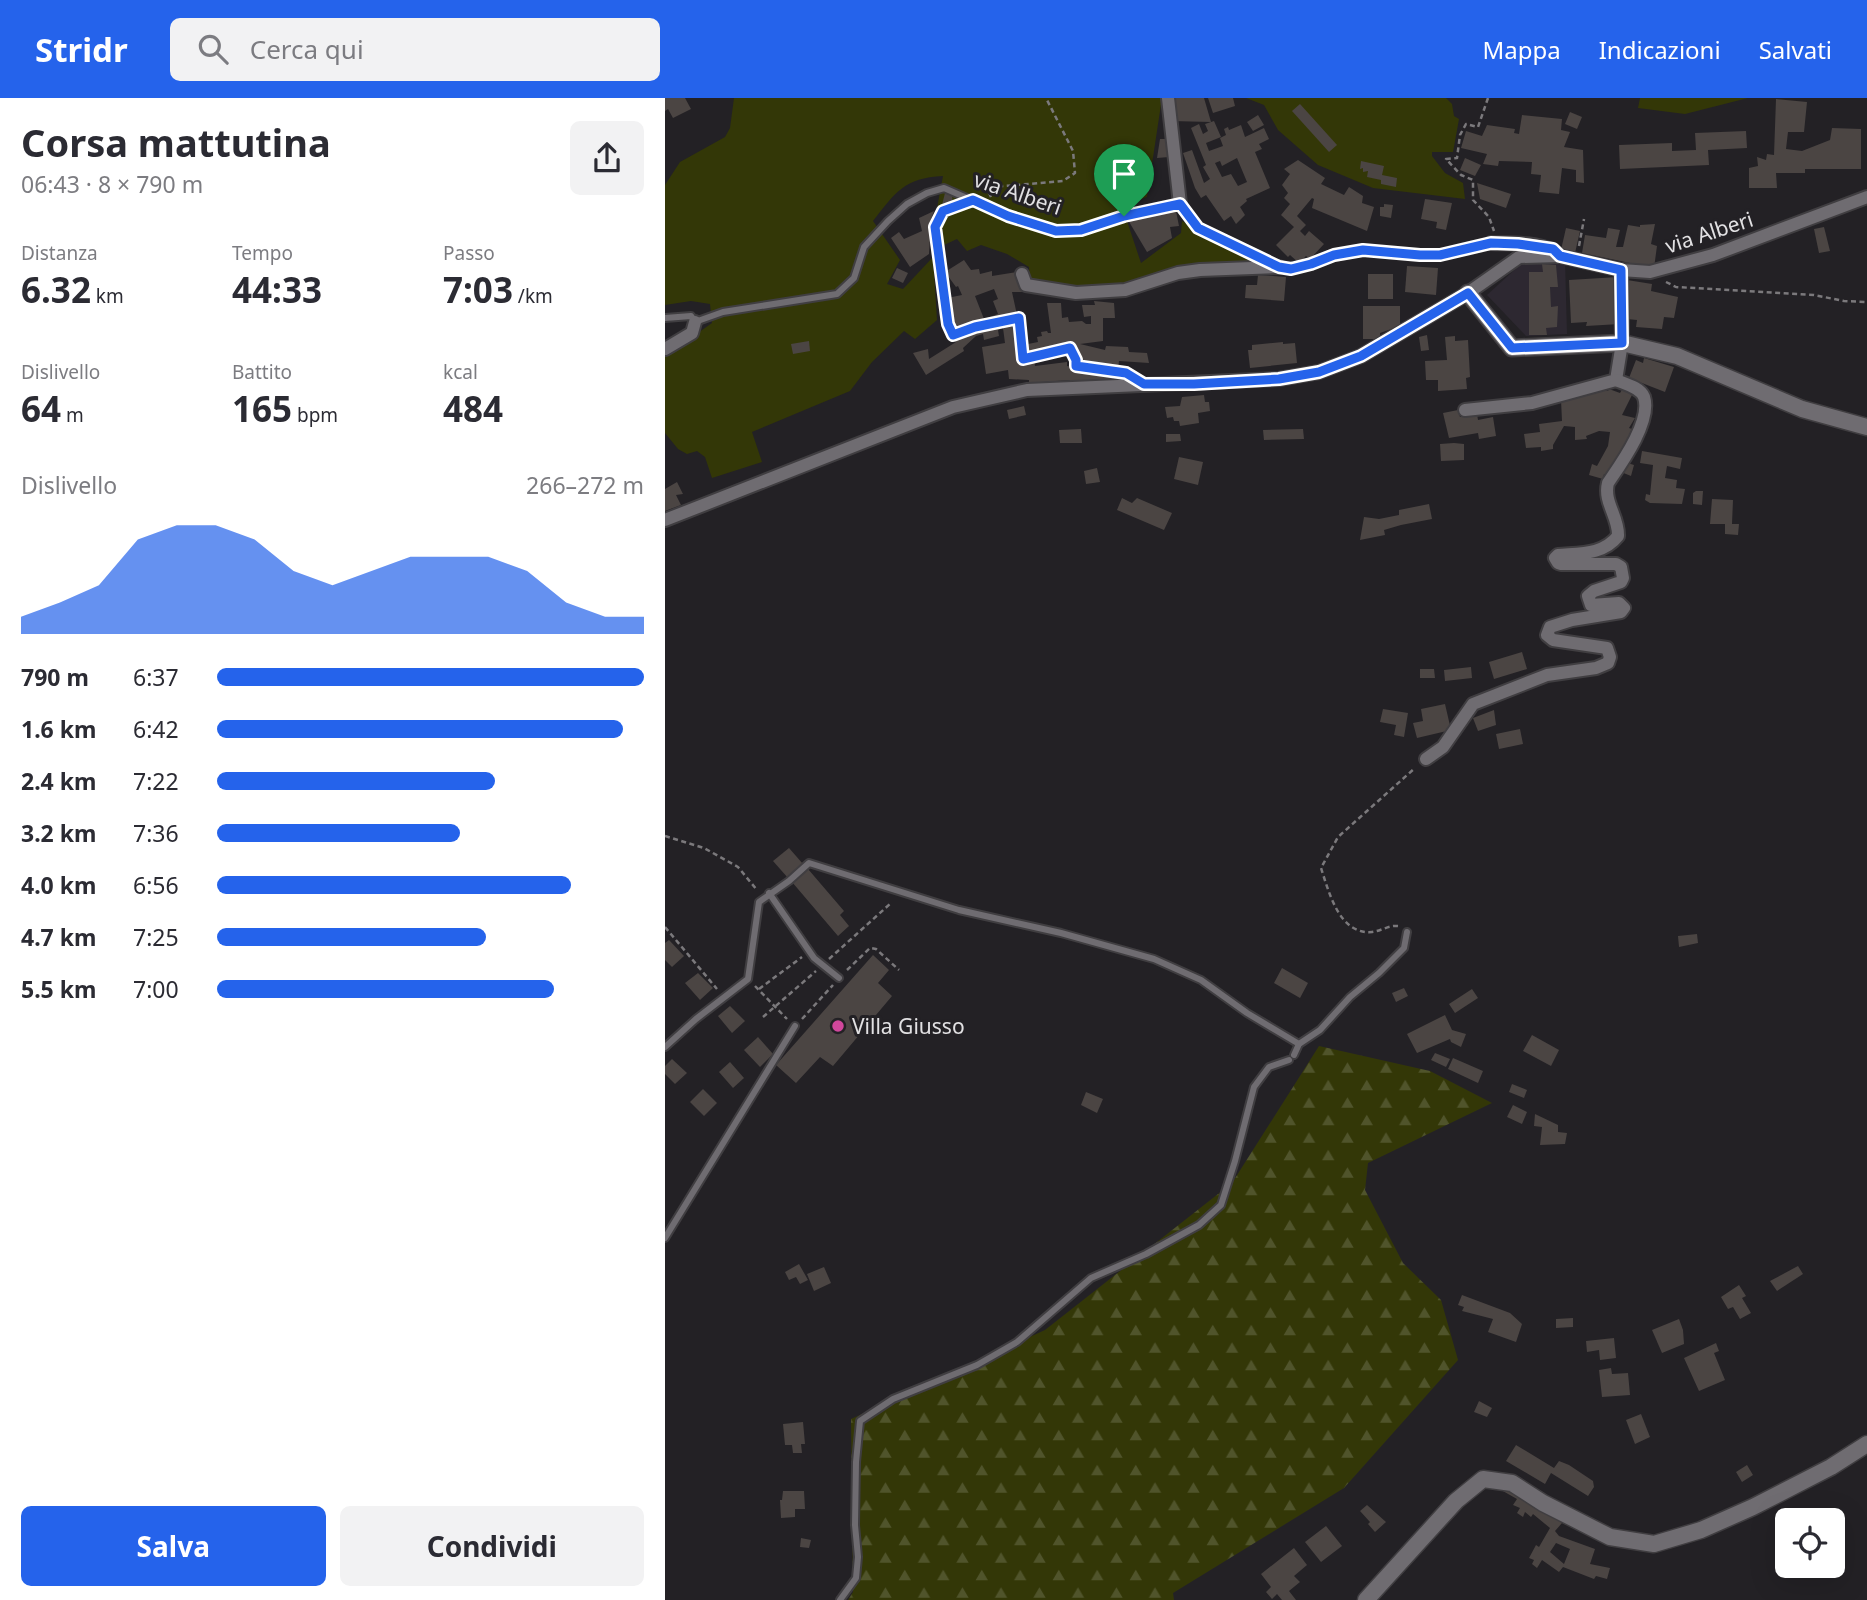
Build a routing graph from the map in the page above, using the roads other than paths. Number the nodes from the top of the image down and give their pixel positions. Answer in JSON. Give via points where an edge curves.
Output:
{"nodes":[{"id":1,"x":1168,"y":98,"type":"edge"},
{"id":2,"x":1867,"y":197,"type":"edge"},
{"id":3,"x":1180,"y":204,"type":"junction"},
{"id":4,"x":1495,"y":243,"type":"joint"},
{"id":5,"x":1560,"y":256,"type":"junction"},
{"id":6,"x":1279,"y":267,"type":"junction"},
{"id":7,"x":1621,"y":270,"type":"junction"},
{"id":8,"x":1022,"y":274,"type":"dead end"},
{"id":9,"x":1468,"y":293,"type":"junction"},
{"id":10,"x":665,"y":318,"type":"edge"},
{"id":11,"x":695,"y":322,"type":"junction"},
{"id":12,"x":1622,"y":343,"type":"junction"},
{"id":13,"x":665,"y":349,"type":"edge"},
{"id":14,"x":1616,"y":380,"type":"junction"},
{"id":15,"x":1465,"y":410,"type":"dead end"},
{"id":16,"x":1867,"y":427,"type":"edge"},
{"id":17,"x":665,"y":520,"type":"edge"},
{"id":18,"x":1426,"y":759,"type":"road end"},
{"id":19,"x":766,"y":895,"type":"junction"},
{"id":20,"x":1408,"y":932,"type":"road end"},
{"id":21,"x":839,"y":978,"type":"dead end"},
{"id":22,"x":795,"y":1026,"type":"dead end"},
{"id":23,"x":1299,"y":1044,"type":"junction"},
{"id":24,"x":665,"y":1047,"type":"edge"},
{"id":25,"x":665,"y":1238,"type":"edge"},
{"id":26,"x":1867,"y":1444,"type":"edge"},
{"id":27,"x":840,"y":1600,"type":"edge"},
{"id":28,"x":1366,"y":1600,"type":"edge"}],
"edges":[{"from":1,"to":3,"type":"street"},
{"from":2,"to":7,"type":"street","name":"via Alberi","via":[[1713,255],[1650,272]]},
{"from":3,"to":6,"type":"lane","via":[[1198,228]]},
{"from":3,"to":11,"type":"lane","name":"via Alberi","via":[[1081,230],[1056,231],[944,188],[907,204],[864,247],[853,278],[837,294],[723,312]]},
{"from":4,"to":5,"type":"street","name":"via Alberi","via":[[1553,249]]},
{"from":4,"to":6,"type":"lane","name":"via Alberi","via":[[1440,255],[1363,250],[1291,269]]},
{"from":5,"to":7,"type":"street","name":"via Alberi"},
{"from":5,"to":9,"type":"street","name":"via Alberi","via":[[1519,257]]},
{"from":6,"to":8,"type":"street","via":[[1200,270],[1125,290],[1076,293],[1026,285]]},
{"from":7,"to":12,"type":"street"},
{"from":9,"to":12,"type":"street","via":[[1512,348]]},
{"from":9,"to":17,"type":"street","name":"via Alberi","via":[[1361,356],[1319,372],[1279,379],[1027,390],[953,407]]},
{"from":10,"to":11,"type":"lane","name":"via Alberi","via":[[691,316]]},
{"from":11,"to":13,"type":"street","name":"via Alberi","via":[[692,333]]},
{"from":12,"to":14,"type":"street"},
{"from":12,"to":16,"type":"street","via":[[1677,356],[1802,409]]},
{"from":14,"to":15,"type":"street","via":[[1532,403]]},
{"from":14,"to":18,"type":"street","via":[[1638,390],[1644,403],[1642,424],[1606,492],[1618,536],[1603,549],[1558,555],[1555,561],[1621,567],[1621,582],[1588,596],[1591,605],[1619,603],[1623,611],[1572,620],[1551,627],[1547,635],[1553,640],[1607,648],[1608,663],[1547,675],[1473,704],[1443,747]]},
{"from":19,"to":21,"type":"lane","via":[[822,966]]},
{"from":19,"to":23,"type":"lane","via":[[809,863],[959,910],[1061,933],[1154,959],[1201,980]]},
{"from":19,"to":24,"type":"lane","via":[[759,902],[748,979]]},
{"from":20,"to":23,"type":"lane","via":[[1404,948],[1320,1030]]},
{"from":22,"to":25,"type":"lane"},
{"from":23,"to":27,"type":"lane","via":[[1291,1057],[1269,1067],[1254,1087],[1220,1205],[1199,1225],[1091,1278],[1017,1342],[977,1365],[893,1399],[860,1420],[856,1578]]},
{"from":26,"to":28,"type":"street","via":[[1753,1507],[1654,1544],[1610,1537],[1512,1483],[1483,1479],[1456,1501]]}]}
